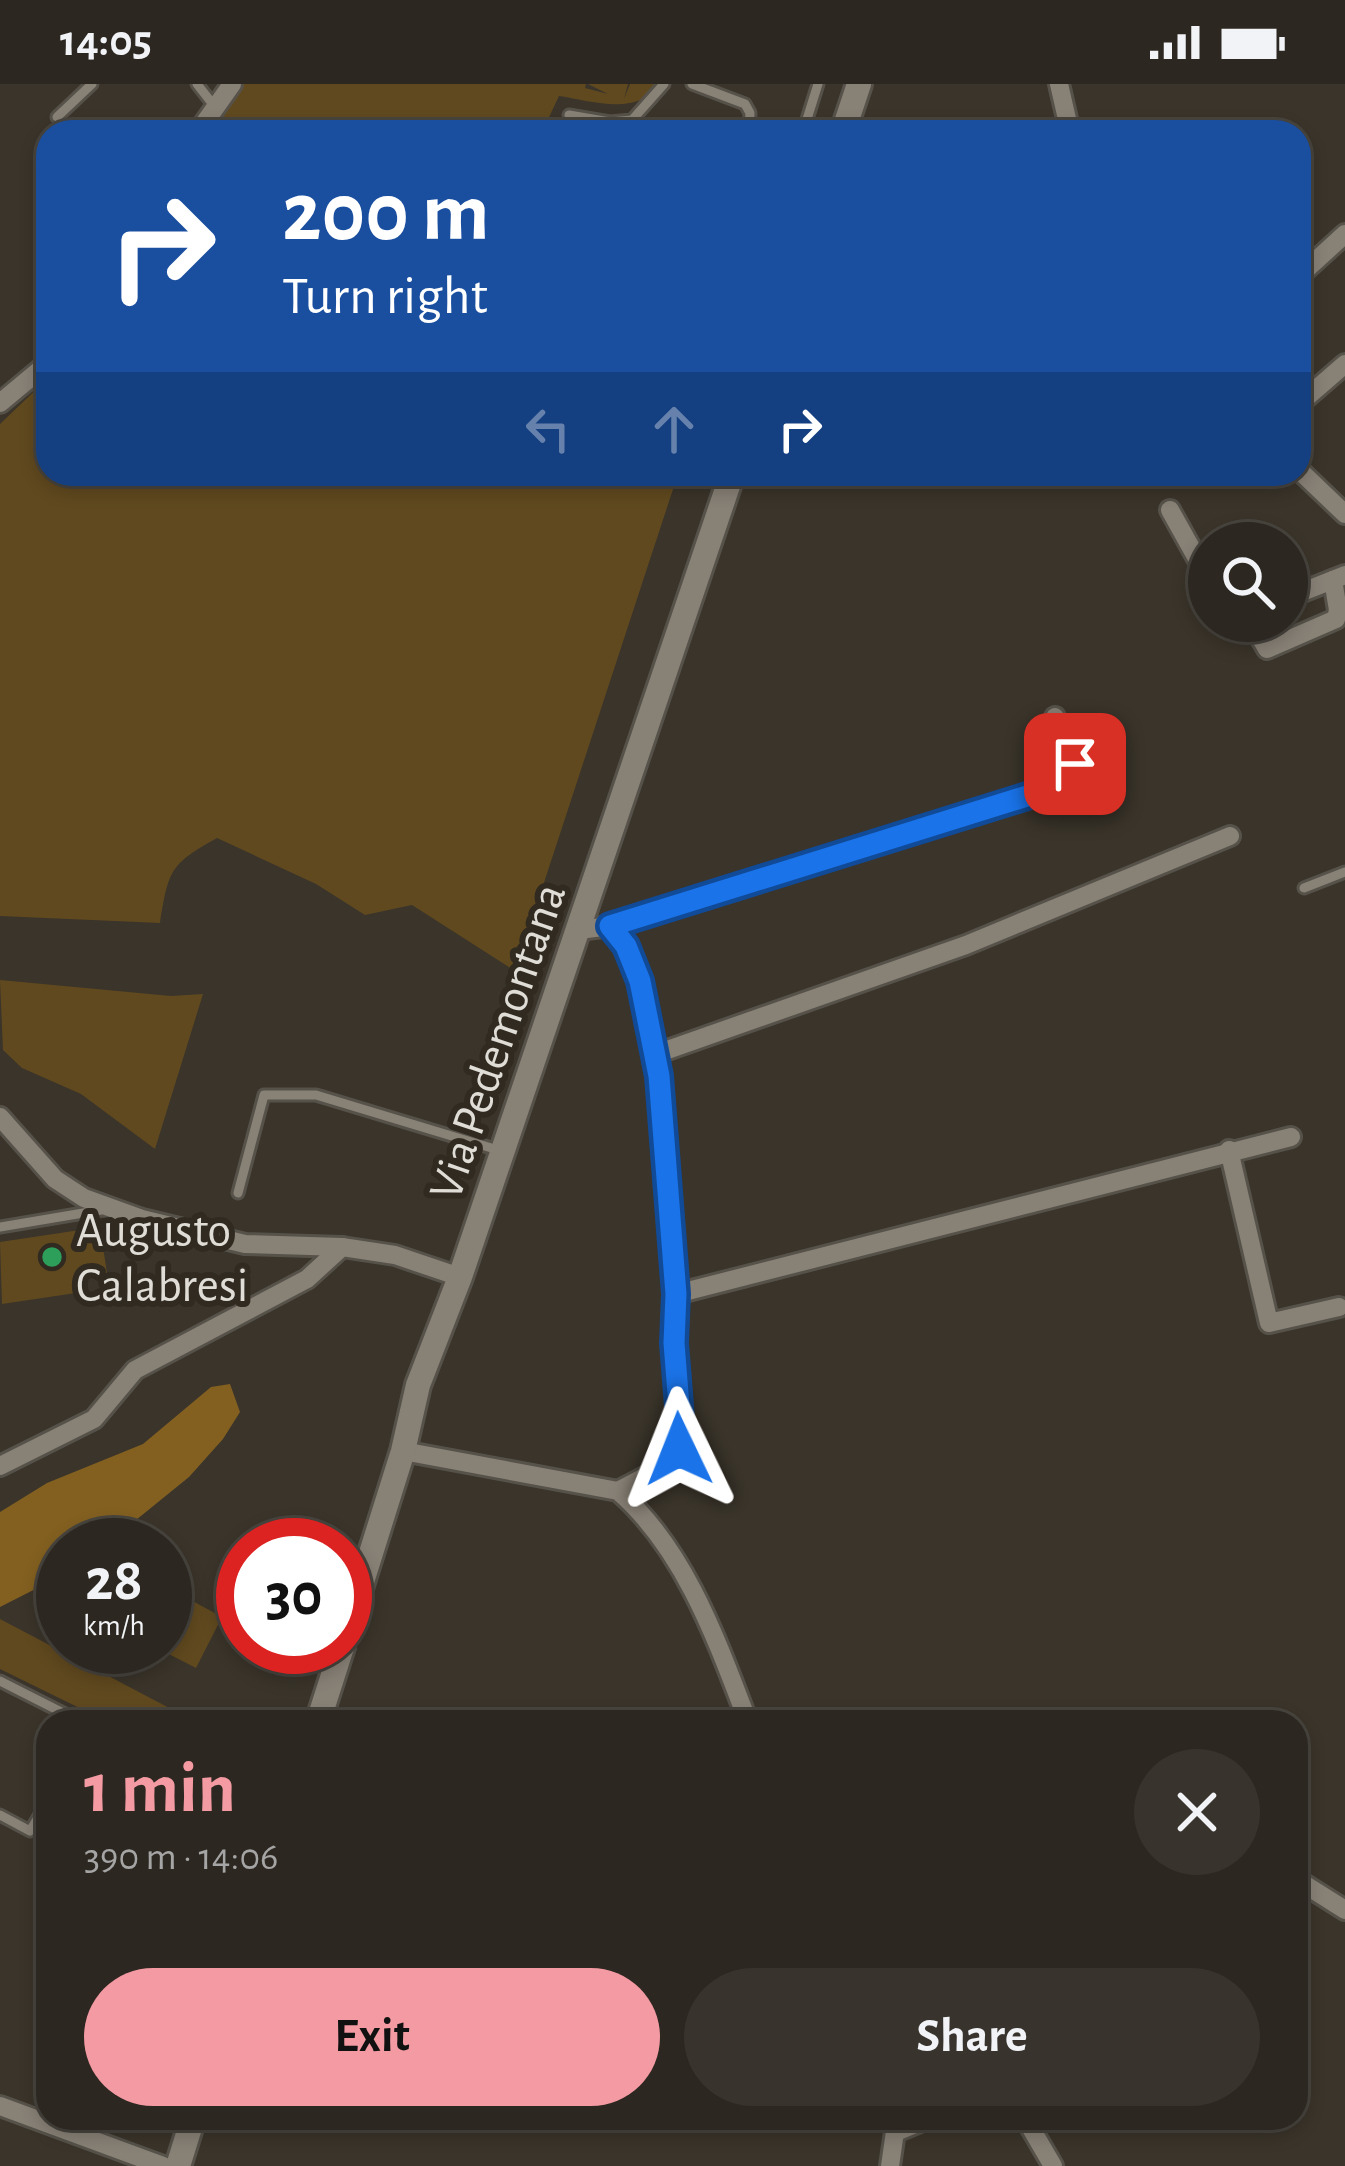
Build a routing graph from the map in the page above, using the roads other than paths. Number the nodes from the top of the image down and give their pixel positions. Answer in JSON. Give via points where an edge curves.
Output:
{"nodes":[{"id":1,"x":92,"y":84,"type":"edge"},
{"id":2,"x":197,"y":84,"type":"edge"},
{"id":3,"x":232,"y":84,"type":"edge"},
{"id":4,"x":664,"y":84,"type":"edge"},
{"id":5,"x":692,"y":84,"type":"edge"},
{"id":6,"x":818,"y":84,"type":"edge"},
{"id":7,"x":859,"y":84,"type":"edge"},
{"id":8,"x":1059,"y":84,"type":"edge"},
{"id":9,"x":215,"y":107,"type":"junction"},
{"id":10,"x":568,"y":115,"type":"dead end"},
{"id":11,"x":57,"y":117,"type":"dead end"},
{"id":12,"x":206,"y":120,"type":"edge"},
{"id":13,"x":598,"y":120,"type":"edge"},
{"id":14,"x":632,"y":120,"type":"edge"},
{"id":15,"x":749,"y":120,"type":"edge"},
{"id":16,"x":807,"y":120,"type":"edge"},
{"id":17,"x":847,"y":120,"type":"edge"},
{"id":18,"x":1067,"y":120,"type":"edge"},
{"id":19,"x":1345,"y":234,"type":"edge"},
{"id":20,"x":1311,"y":265,"type":"edge"},
{"id":21,"x":1345,"y":364,"type":"edge"},
{"id":22,"x":36,"y":373,"type":"edge"},
{"id":23,"x":1311,"y":394,"type":"edge"},
{"id":24,"x":0,"y":404,"type":"edge"},
{"id":25,"x":1311,"y":481,"type":"edge"},
{"id":26,"x":728,"y":486,"type":"edge"},
{"id":27,"x":1170,"y":510,"type":"dead end"},
{"id":28,"x":1345,"y":514,"type":"edge"},
{"id":29,"x":1188,"y":542,"type":"edge"},
{"id":30,"x":1339,"y":578,"type":"edge"},
{"id":31,"x":1308,"y":590,"type":"edge"},
{"id":32,"x":1308,"y":631,"type":"edge"},
{"id":33,"x":1055,"y":717,"type":"dead end"},
{"id":34,"x":1230,"y":836,"type":"dead end"},
{"id":35,"x":1345,"y":872,"type":"edge"},
{"id":36,"x":1304,"y":888,"type":"dead end"},
{"id":37,"x":610,"y":926,"type":"junction"},
{"id":38,"x":579,"y":930,"type":"junction"},
{"id":39,"x":656,"y":1054,"type":"junction"},
{"id":40,"x":0,"y":1117,"type":"edge"},
{"id":41,"x":1291,"y":1137,"type":"dead end"},
{"id":42,"x":1229,"y":1150,"type":"junction"},
{"id":43,"x":503,"y":1152,"type":"junction"},
{"id":44,"x":238,"y":1193,"type":"dead end"},
{"id":45,"x":113,"y":1208,"type":"junction"},
{"id":46,"x":0,"y":1228,"type":"edge"},
{"id":47,"x":342,"y":1247,"type":"junction"},
{"id":48,"x":460,"y":1277,"type":"junction"},
{"id":49,"x":676,"y":1294,"type":"junction"},
{"id":50,"x":1340,"y":1307,"type":"dead end"},
{"id":51,"x":404,"y":1450,"type":"junction"},
{"id":52,"x":0,"y":1466,"type":"edge"},
{"id":53,"x":618,"y":1491,"type":"junction"},
{"id":54,"x":372,"y":1551,"type":"edge"},
{"id":55,"x":333,"y":1674,"type":"edge"},
{"id":56,"x":0,"y":1681,"type":"edge"},
{"id":57,"x":57,"y":1710,"type":"edge"},
{"id":58,"x":322,"y":1710,"type":"edge"},
{"id":59,"x":743,"y":1710,"type":"edge"},
{"id":60,"x":0,"y":1815,"type":"edge"},
{"id":61,"x":36,"y":1821,"type":"edge"},
{"id":62,"x":1308,"y":1887,"type":"edge"},
{"id":63,"x":1345,"y":1910,"type":"edge"},
{"id":64,"x":0,"y":2106,"type":"edge"},
{"id":65,"x":36,"y":2119,"type":"edge"},
{"id":66,"x":66,"y":2130,"type":"edge"},
{"id":67,"x":189,"y":2130,"type":"edge"},
{"id":68,"x":896,"y":2130,"type":"edge"},
{"id":69,"x":1032,"y":2130,"type":"edge"},
{"id":70,"x":164,"y":2166,"type":"edge"},
{"id":71,"x":178,"y":2166,"type":"edge"},
{"id":72,"x":890,"y":2166,"type":"edge"},
{"id":73,"x":1053,"y":2166,"type":"edge"}],
"edges":[{"from":1,"to":11,"type":"lane"},
{"from":2,"to":9,"type":"lane"},
{"from":3,"to":9,"type":"street"},
{"from":4,"to":14,"type":"lane"},
{"from":5,"to":15,"type":"lane","via":[[745,104]]},
{"from":6,"to":16,"type":"lane"},
{"from":7,"to":17,"type":"street"},
{"from":8,"to":18,"type":"street"},
{"from":9,"to":12,"type":"street"},
{"from":10,"to":13,"type":"lane"},
{"from":19,"to":20,"type":"street"},
{"from":21,"to":23,"type":"street"},
{"from":22,"to":24,"type":"street"},
{"from":25,"to":28,"type":"street"},
{"from":26,"to":38,"type":"street","name":"Via Pedemontana"},
{"from":27,"to":29,"type":"street"},
{"from":30,"to":31,"type":"street"},
{"from":30,"to":32,"type":"street","via":[[1336,619]]},
{"from":33,"to":37,"type":"street","via":[[1075,764],[1053,787]]},
{"from":34,"to":39,"type":"street","via":[[965,945]]},
{"from":35,"to":36,"type":"lane"},
{"from":37,"to":38,"type":"street"},
{"from":37,"to":39,"type":"street","via":[[634,962]]},
{"from":38,"to":43,"type":"street","name":"Via Pedemontana"},
{"from":39,"to":49,"type":"street"},
{"from":40,"to":45,"type":"street","via":[[56,1178]]},
{"from":41,"to":42,"type":"street"},
{"from":42,"to":49,"type":"street"},
{"from":42,"to":50,"type":"street","via":[[1270,1323]]},
{"from":43,"to":44,"type":"lane","via":[[316,1094],[264,1094]]},
{"from":43,"to":48,"type":"street","name":"Via Pedemontana"},
{"from":45,"to":46,"type":"lane"},
{"from":45,"to":47,"type":"street","via":[[245,1244]]},
{"from":47,"to":48,"type":"street"},
{"from":47,"to":52,"type":"street","via":[[307,1279],[135,1370],[94,1419]]},
{"from":48,"to":51,"type":"street","name":"Via Pedemontana","via":[[418,1385]]},
{"from":49,"to":53,"type":"street","via":[[679,1449],[667,1465]]},
{"from":51,"to":53,"type":"street"},
{"from":51,"to":54,"type":"street","name":"Via Pedemontana"},
{"from":53,"to":59,"type":"street","via":[[694,1593]]},
{"from":55,"to":58,"type":"street"},
{"from":56,"to":57,"type":"lane"},
{"from":60,"to":61,"type":"lane","via":[[30,1831]]},
{"from":62,"to":63,"type":"street"},
{"from":64,"to":65,"type":"street"},
{"from":66,"to":70,"type":"street"},
{"from":67,"to":71,"type":"street"},
{"from":68,"to":72,"type":"street"},
{"from":69,"to":73,"type":"street"}]}
